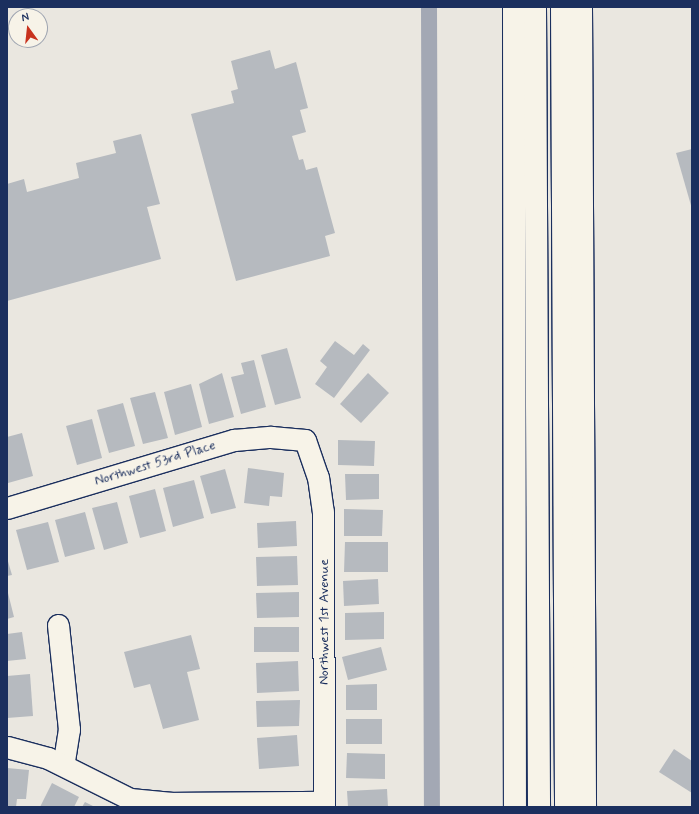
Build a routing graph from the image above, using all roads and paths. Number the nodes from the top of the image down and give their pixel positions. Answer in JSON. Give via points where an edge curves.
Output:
{"nodes":[{"id":1,"x":514,"y":7,"type":"edge"},
{"id":2,"x":535,"y":7,"type":"edge"},
{"id":3,"x":562,"y":7,"type":"edge"},
{"id":4,"x":581,"y":7,"type":"edge"},
{"id":5,"x":305,"y":440,"type":"joint"},
{"id":6,"x":7,"y":508,"type":"edge"},
{"id":7,"x":58,"y":624,"type":"dead end"},
{"id":8,"x":7,"y":747,"type":"edge"},
{"id":9,"x":63,"y":765,"type":"junction"},
{"id":10,"x":324,"y":804,"type":"edge"},
{"id":11,"x":515,"y":807,"type":"edge"},
{"id":12,"x":539,"y":807,"type":"edge"},
{"id":13,"x":566,"y":807,"type":"edge"},
{"id":14,"x":585,"y":807,"type":"edge"}],
"edges":[{"from":1,"to":11,"type":"highway"},
{"from":2,"to":12,"type":"highway"},
{"from":3,"to":13,"type":"highway"},
{"from":4,"to":14,"type":"highway"},
{"from":5,"to":6,"type":"street","name":"Northwest 53rd Place","via":[[271,437],[234,440]]},
{"from":5,"to":10,"type":"street","name":"Northwest 1st Avenue","via":[[318,477],[324,512]]},
{"from":7,"to":9,"type":"street","via":[[69,729]]},
{"from":8,"to":9,"type":"street"},
{"from":9,"to":10,"type":"street","via":[[130,799],[172,803]]}]}
